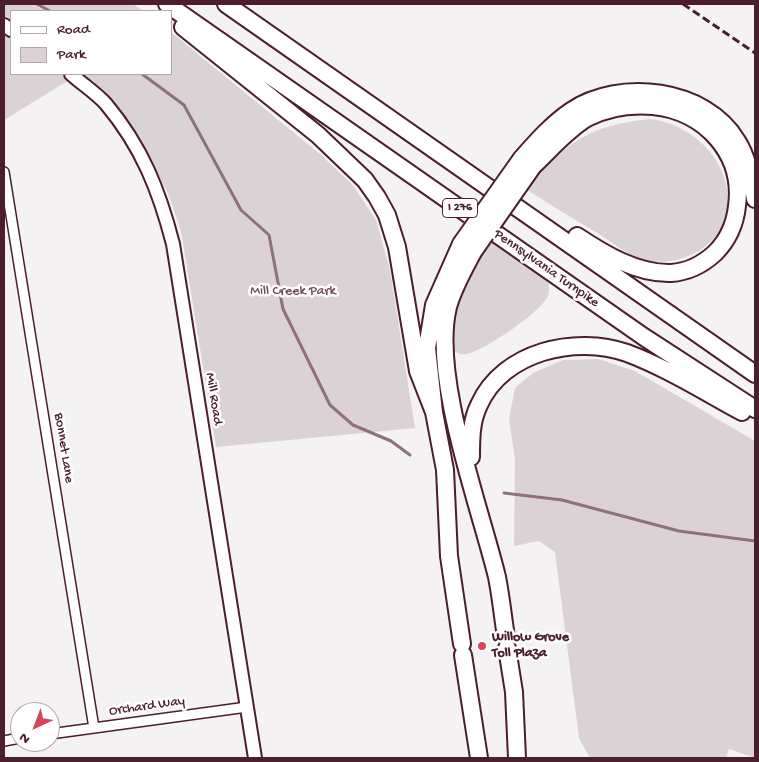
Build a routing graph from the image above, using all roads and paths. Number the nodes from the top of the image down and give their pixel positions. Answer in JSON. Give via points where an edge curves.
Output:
{"nodes":[{"id":1,"x":167,"y":4,"type":"edge"},
{"id":2,"x":226,"y":4,"type":"edge"},
{"id":3,"x":172,"y":19,"type":"edge"},
{"id":4,"x":72,"y":75,"type":"edge"},
{"id":5,"x":527,"y":162,"type":"junction"},
{"id":6,"x":4,"y":172,"type":"edge"},
{"id":7,"x":478,"y":179,"type":"junction"},
{"id":8,"x":755,"y":199,"type":"edge"},
{"id":9,"x":467,"y":248,"type":"junction"},
{"id":10,"x":755,"y":374,"type":"edge"},
{"id":11,"x":755,"y":409,"type":"edge"},
{"id":12,"x":434,"y":412,"type":"junction"},
{"id":13,"x":755,"y":418,"type":"edge"},
{"id":14,"x":470,"y":476,"type":"junction"},
{"id":15,"x":247,"y":707,"type":"junction"},
{"id":16,"x":94,"y":728,"type":"junction"},
{"id":17,"x":60,"y":733,"type":"edge"},
{"id":18,"x":255,"y":758,"type":"edge"},
{"id":19,"x":479,"y":758,"type":"edge"},
{"id":20,"x":517,"y":758,"type":"edge"}],
"edges":[{"from":1,"to":11,"type":"highway","name":"Pennsylvania Turnpike","number":"I 276","via":[[644,338]]},
{"from":2,"to":7,"type":"highway","number":"I 276"},
{"from":3,"to":12,"type":"highway","via":[[318,135],[365,180],[377,197],[387,215],[397,247],[418,371]]},
{"from":4,"to":15,"type":"street","name":"Mill Road","via":[[105,103],[137,148],[161,198],[172,244]]},
{"from":5,"to":7,"type":"highway","via":[[587,118],[618,106],[635,104],[668,108],[696,120],[725,146],[738,184],[736,215],[730,234],[709,258],[686,270],[660,272],[640,268],[594,247],[537,209]]},
{"from":5,"to":8,"type":"highway","via":[[545,133],[583,104],[609,95],[659,92],[677,96],[701,108],[730,131],[748,165]]},
{"from":5,"to":9,"type":"highway","bridge":true},
{"from":6,"to":16,"type":"street","name":"Bonnet Lane"},
{"from":7,"to":10,"type":"highway","number":"I 276"},
{"from":9,"to":12,"type":"highway","via":[[439,292],[429,325],[427,348]]},
{"from":9,"to":14,"type":"highway","via":[[448,307],[445,332],[451,399]]},
{"from":12,"to":19,"type":"highway","via":[[445,470],[449,556]]},
{"from":13,"to":14,"type":"highway","via":[[628,354],[595,346],[558,348],[518,363],[494,381],[484,394],[474,419]]},
{"from":14,"to":20,"type":"highway","via":[[497,579],[514,692]]},
{"from":15,"to":16,"type":"street","name":"Orchard Way"},
{"from":15,"to":18,"type":"street","name":"Mill Road"},
{"from":16,"to":17,"type":"street","name":"Orchard Way"}]}
